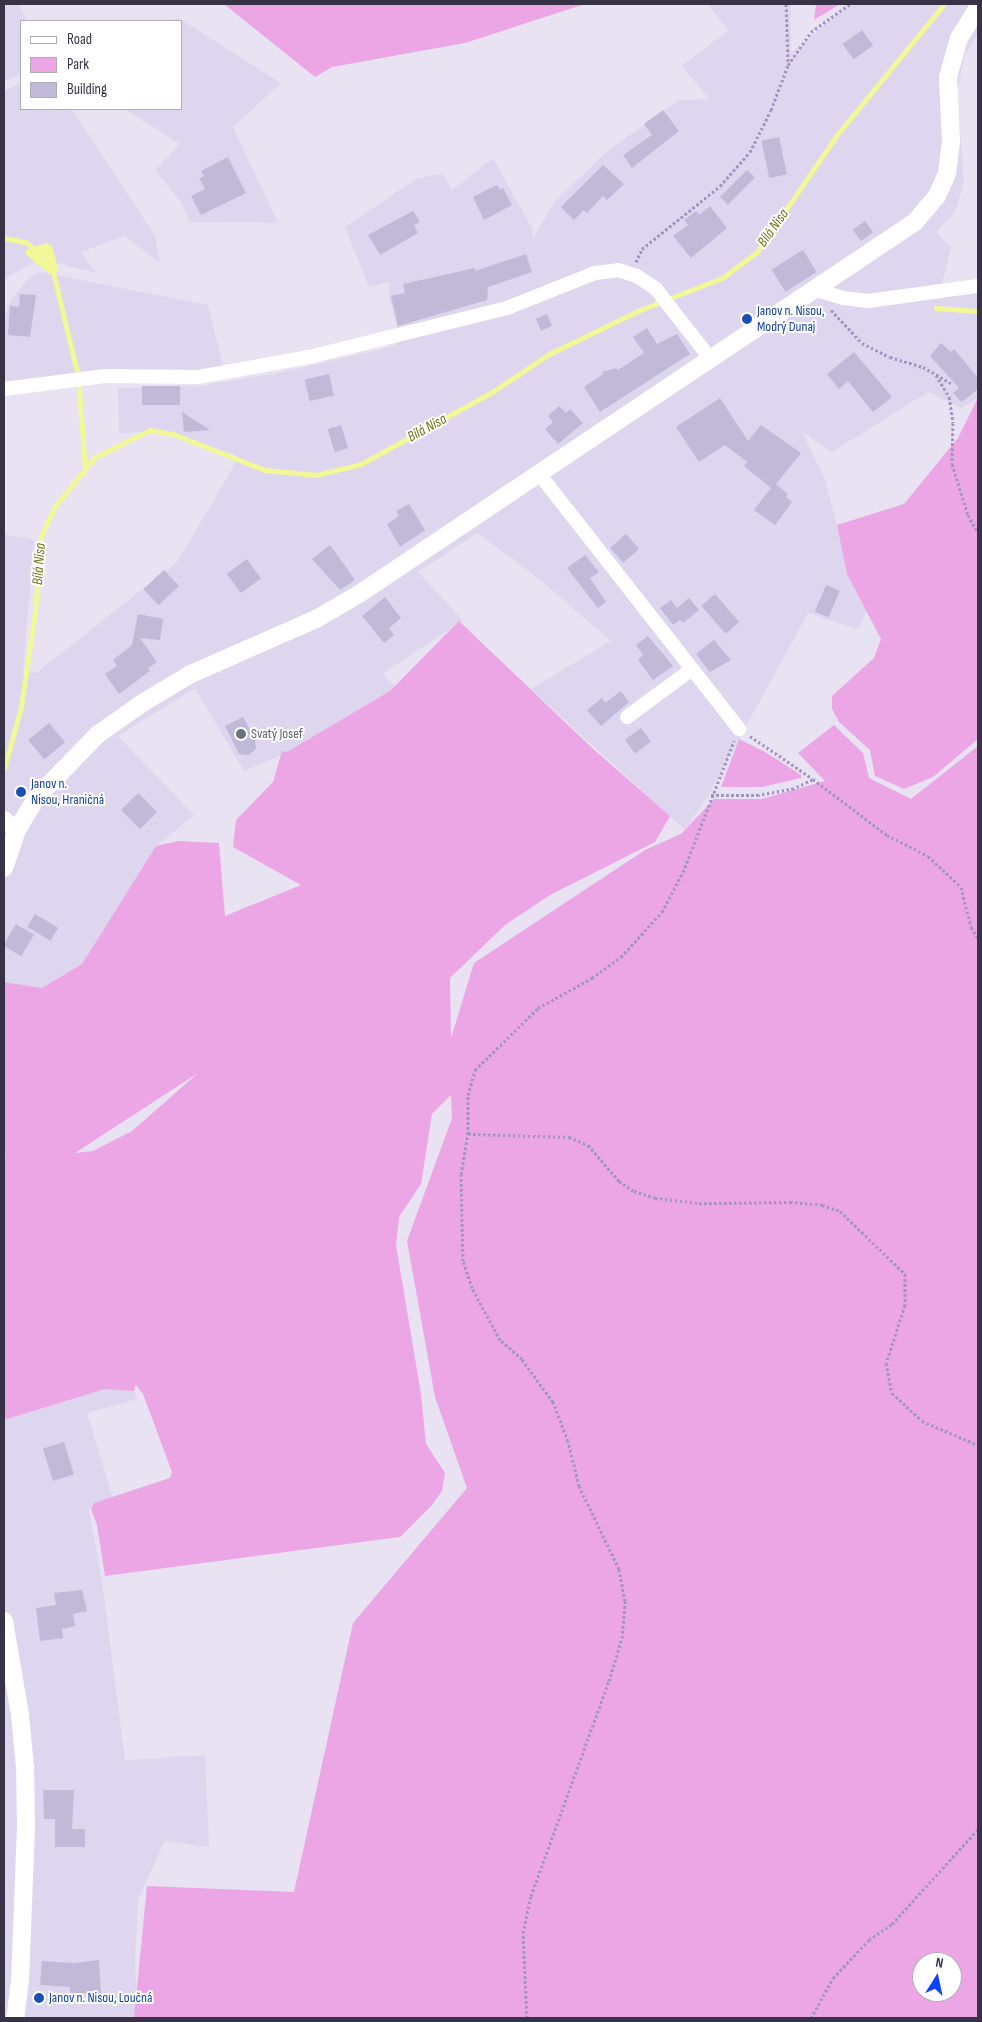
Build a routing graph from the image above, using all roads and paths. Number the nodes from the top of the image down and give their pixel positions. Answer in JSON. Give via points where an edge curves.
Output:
{"nodes":[{"id":1,"x":786,"y":4,"type":"edge"},
{"id":2,"x":850,"y":4,"type":"edge"},
{"id":3,"x":978,"y":8,"type":"edge"},
{"id":4,"x":788,"y":65,"type":"junction"},
{"id":5,"x":630,"y":274,"type":"junction"},
{"id":6,"x":978,"y":286,"type":"edge"},
{"id":7,"x":816,"y":290,"type":"junction"},
{"id":8,"x":710,"y":358,"type":"junction"},
{"id":9,"x":936,"y":374,"type":"junction"},
{"id":10,"x":951,"y":383,"type":"dead end"},
{"id":11,"x":4,"y":389,"type":"edge"},
{"id":12,"x":540,"y":476,"type":"junction"},
{"id":13,"x":978,"y":533,"type":"edge"},
{"id":14,"x":692,"y":669,"type":"junction"},
{"id":15,"x":627,"y":717,"type":"dead end"},
{"id":16,"x":739,"y":729,"type":"junction"},
{"id":17,"x":814,"y":779,"type":"junction"},
{"id":18,"x":711,"y":796,"type":"junction"},
{"id":19,"x":10,"y":825,"type":"edge"},
{"id":20,"x":4,"y":868,"type":"edge"},
{"id":21,"x":978,"y":938,"type":"edge"},
{"id":22,"x":468,"y":1134,"type":"junction"},
{"id":23,"x":978,"y":1445,"type":"edge"},
{"id":24,"x":4,"y":1621,"type":"edge"},
{"id":25,"x":978,"y":1829,"type":"edge"},
{"id":26,"x":15,"y":2018,"type":"edge"},
{"id":27,"x":527,"y":2018,"type":"edge"},
{"id":28,"x":811,"y":2018,"type":"edge"}],
"edges":[{"from":1,"to":4,"type":"path"},
{"from":2,"to":4,"type":"path","via":[[811,32]]},
{"from":3,"to":7,"type":"street","via":[[959,38],[948,77],[951,141],[947,174],[937,196],[916,222]]},
{"from":4,"to":5,"type":"path","via":[[775,102],[750,152],[720,186],[642,249]]},
{"from":5,"to":8,"type":"street","via":[[656,289]]},
{"from":5,"to":11,"type":"street","via":[[618,270],[595,273],[507,308],[432,328],[207,376],[105,376]]},
{"from":6,"to":7,"type":"street","via":[[868,301]]},
{"from":7,"to":8,"type":"street"},
{"from":7,"to":9,"type":"path","via":[[846,329],[862,343],[890,358],[911,362]]},
{"from":8,"to":12,"type":"street"},
{"from":9,"to":10,"type":"path"},
{"from":9,"to":13,"type":"path","via":[[949,397],[953,423],[952,464],[956,481]]},
{"from":12,"to":14,"type":"street"},
{"from":12,"to":19,"type":"street","via":[[318,618],[191,674],[144,702],[97,735]]},
{"from":14,"to":15,"type":"street"},
{"from":14,"to":16,"type":"street"},
{"from":16,"to":17,"type":"path"},
{"from":16,"to":18,"type":"path"},
{"from":17,"to":18,"type":"path","via":[[792,789],[757,795]]},
{"from":17,"to":21,"type":"path","via":[[887,835],[928,856],[961,887],[971,927]]},
{"from":18,"to":22,"type":"path","via":[[683,872],[662,912],[644,936],[592,978],[538,1008],[475,1070],[468,1095]]},
{"from":19,"to":20,"type":"street"},
{"from":22,"to":23,"type":"path","via":[[569,1137],[588,1145],[619,1181],[634,1191],[655,1198],[700,1203],[790,1202],[822,1205],[840,1211],[905,1274],[906,1305],[886,1363],[892,1393],[922,1421]]},
{"from":22,"to":27,"type":"path","via":[[461,1174],[461,1214],[463,1261],[472,1288],[500,1340],[522,1359],[553,1402],[568,1441],[579,1486],[620,1569],[625,1601],[622,1638],[609,1681],[532,1896],[523,1933]]},
{"from":24,"to":26,"type":"street","via":[[25,1767],[20,1980]]},
{"from":25,"to":28,"type":"path","via":[[892,1924],[869,1940],[833,1978]]}]}
